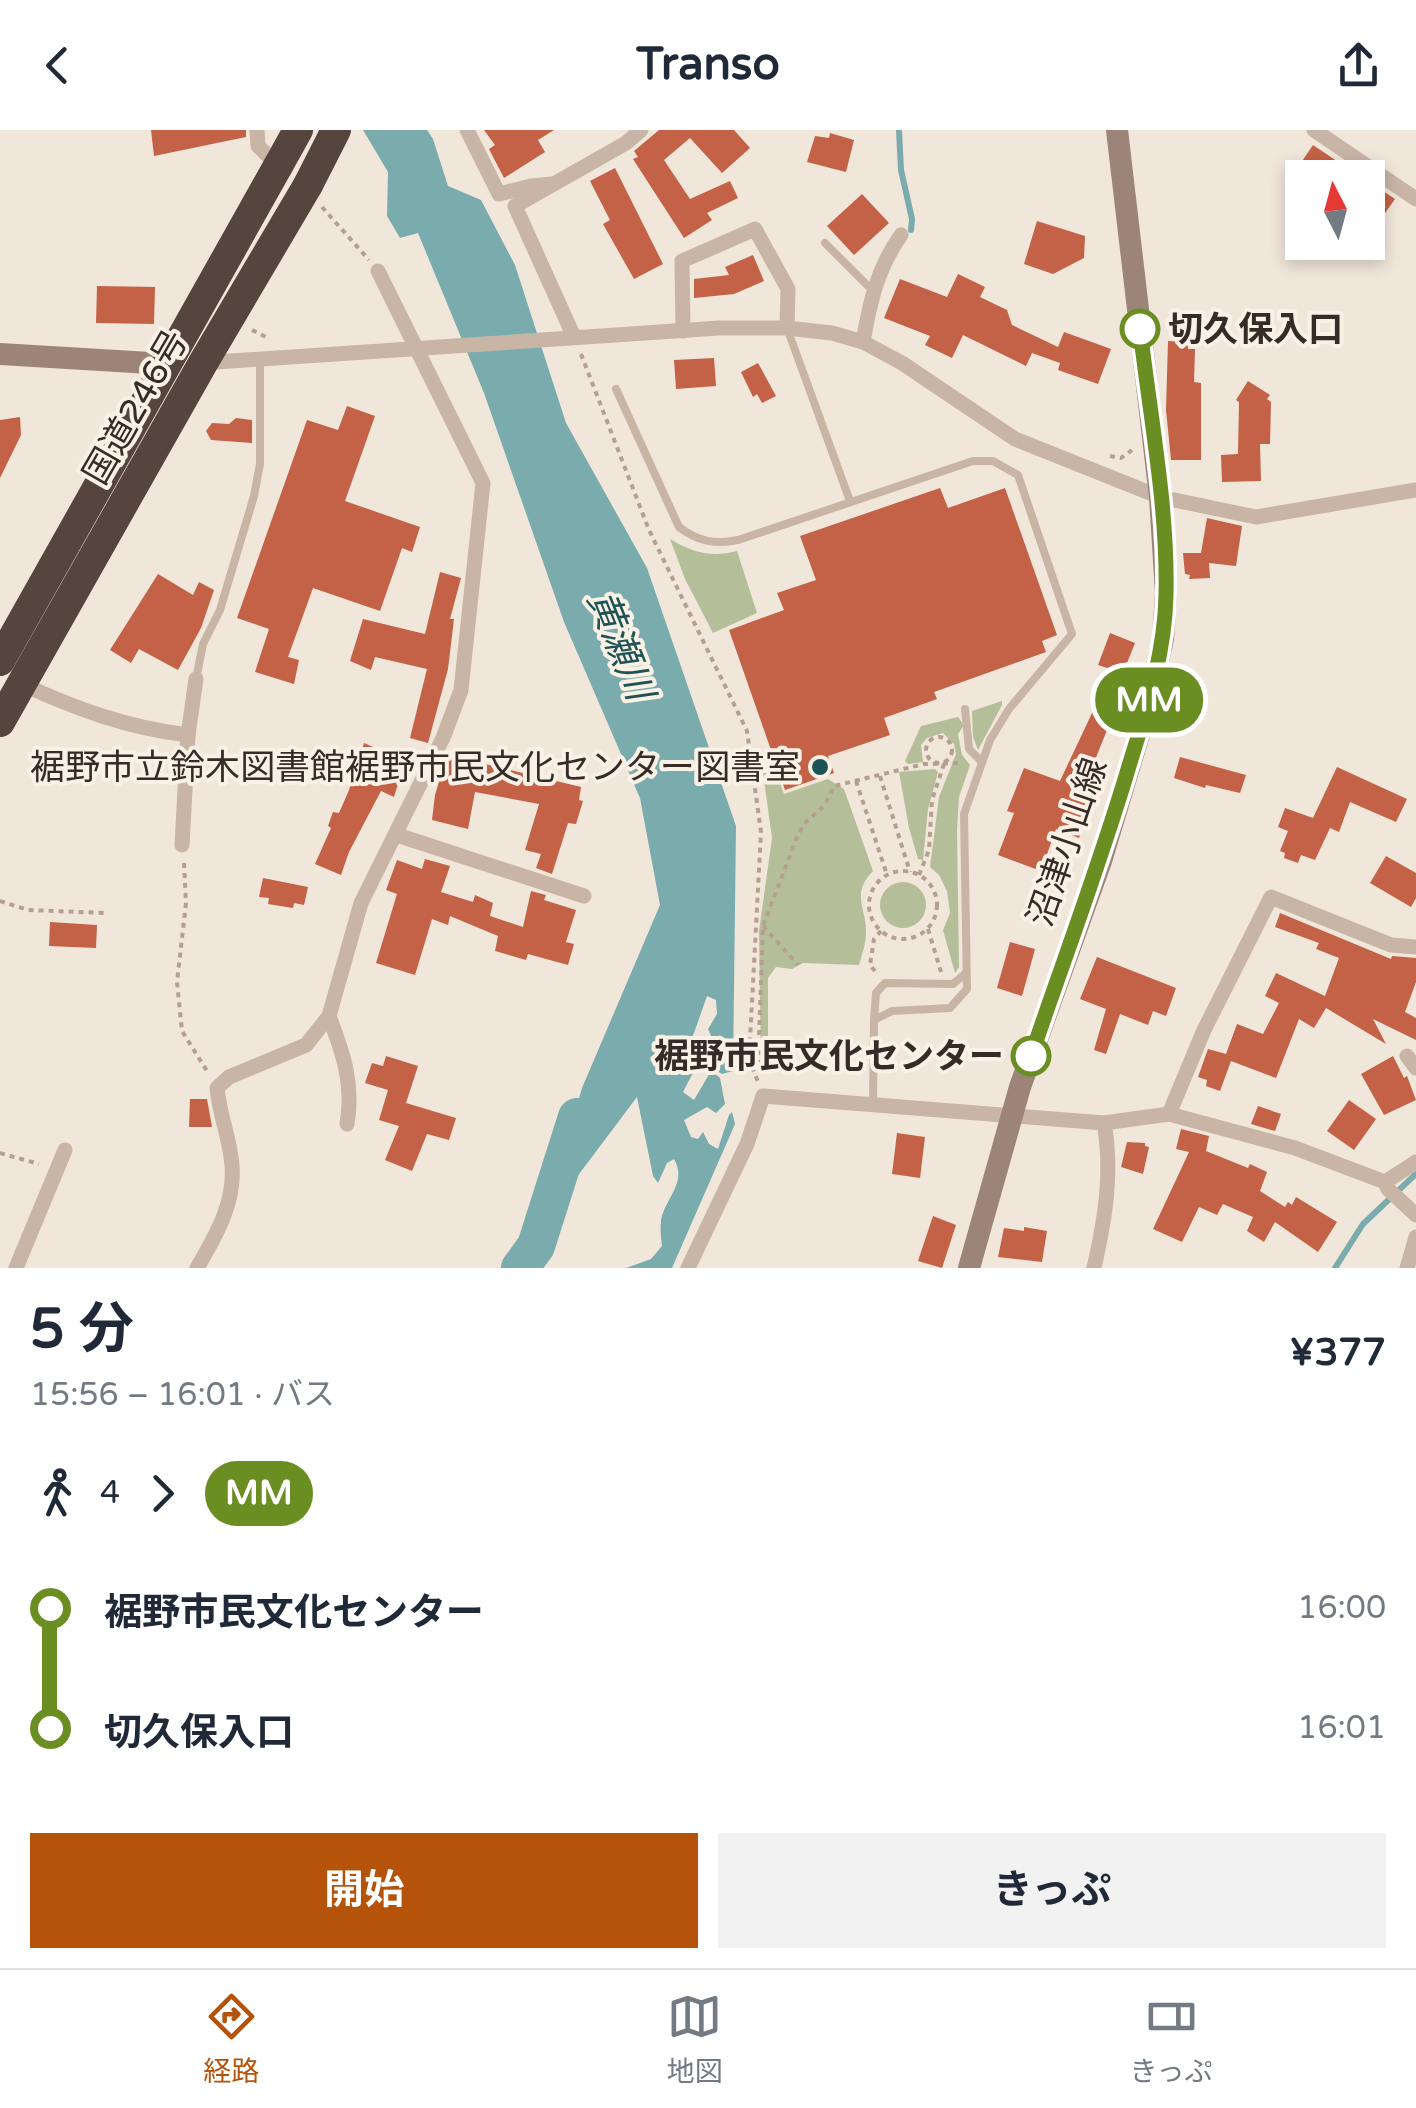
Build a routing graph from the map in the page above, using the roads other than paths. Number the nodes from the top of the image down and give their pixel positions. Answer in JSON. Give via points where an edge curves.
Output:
{"nodes":[{"id":1,"x":257,"y":130,"type":"edge"},
{"id":2,"x":298,"y":130,"type":"edge"},
{"id":3,"x":336,"y":130,"type":"edge"},
{"id":4,"x":467,"y":130,"type":"edge"},
{"id":5,"x":641,"y":130,"type":"edge"},
{"id":6,"x":1117,"y":130,"type":"edge"},
{"id":7,"x":1314,"y":130,"type":"edge"},
{"id":8,"x":278,"y":166,"type":"junction"},
{"id":9,"x":556,"y":184,"type":"junction"},
{"id":10,"x":1416,"y":199,"type":"edge"},
{"id":11,"x":901,"y":235,"type":"dead end"},
{"id":12,"x":825,"y":242,"type":"dead end"},
{"id":13,"x":378,"y":271,"type":"road end"},
{"id":14,"x":872,"y":290,"type":"junction"},
{"id":15,"x":787,"y":328,"type":"junction"},
{"id":16,"x":683,"y":331,"type":"junction"},
{"id":17,"x":574,"y":337,"type":"junction"},
{"id":18,"x":863,"y":342,"type":"junction"},
{"id":19,"x":416,"y":348,"type":"junction"},
{"id":20,"x":0,"y":354,"type":"edge"},
{"id":21,"x":260,"y":360,"type":"junction"},
{"id":22,"x":203,"y":363,"type":"junction"},
{"id":23,"x":167,"y":364,"type":"junction"},
{"id":24,"x":616,"y":389,"type":"dead end"},
{"id":25,"x":1416,"y":490,"type":"edge"},
{"id":26,"x":1160,"y":497,"type":"junction"},
{"id":27,"x":850,"y":501,"type":"junction"},
{"id":28,"x":0,"y":662,"type":"edge"},
{"id":29,"x":196,"y":679,"type":"joint"},
{"id":30,"x":22,"y":684,"type":"junction"},
{"id":31,"x":965,"y":709,"type":"dead end"},
{"id":32,"x":0,"y":722,"type":"edge"},
{"id":33,"x":188,"y":735,"type":"junction"},
{"id":34,"x":982,"y":762,"type":"junction"},
{"id":35,"x":398,"y":835,"type":"junction"},
{"id":36,"x":182,"y":845,"type":"road end"},
{"id":37,"x":584,"y":896,"type":"dead end"},
{"id":38,"x":1416,"y":947,"type":"edge"},
{"id":39,"x":967,"y":972,"type":"junction"},
{"id":40,"x":328,"y":1016,"type":"junction"},
{"id":41,"x":874,"y":1020,"type":"junction"},
{"id":42,"x":873,"y":1104,"type":"junction"},
{"id":43,"x":1170,"y":1114,"type":"junction"},
{"id":44,"x":1012,"y":1115,"type":"junction"},
{"id":45,"x":1104,"y":1123,"type":"junction"},
{"id":46,"x":347,"y":1124,"type":"dead end"},
{"id":47,"x":65,"y":1150,"type":"dead end"},
{"id":48,"x":1416,"y":1162,"type":"edge"},
{"id":49,"x":1386,"y":1186,"type":"junction"},
{"id":50,"x":1414,"y":1213,"type":"edge"},
{"id":51,"x":1416,"y":1237,"type":"edge"},
{"id":52,"x":16,"y":1268,"type":"edge"},
{"id":53,"x":197,"y":1268,"type":"edge"},
{"id":54,"x":688,"y":1268,"type":"edge"},
{"id":55,"x":969,"y":1268,"type":"edge"},
{"id":56,"x":1094,"y":1268,"type":"edge"},
{"id":57,"x":1407,"y":1268,"type":"edge"}],
"edges":[{"from":1,"to":8,"type":"street","via":[[258,146]]},
{"from":2,"to":8,"type":"highway","name":"国道246号","bridge":true},
{"from":3,"to":22,"type":"highway","name":"国道246号","bridge":true,"via":[[312,192]]},
{"from":4,"to":9,"type":"street","via":[[499,194]]},
{"from":5,"to":9,"type":"street"},
{"from":6,"to":26,"type":"main road","name":"沼津小山線"},
{"from":7,"to":10,"type":"street"},
{"from":8,"to":23,"type":"highway","name":"国道246号"},
{"from":9,"to":17,"type":"street","via":[[515,206]]},
{"from":11,"to":14,"type":"street"},
{"from":12,"to":14,"type":"lane"},
{"from":13,"to":19,"type":"street"},
{"from":14,"to":18,"type":"street"},
{"from":15,"to":16,"type":"street"},
{"from":15,"to":16,"type":"street","via":[[788,289],[755,229],[682,261]]},
{"from":15,"to":18,"type":"street"},
{"from":15,"to":27,"type":"lane"},
{"from":16,"to":17,"type":"street"},
{"from":17,"to":19,"type":"street"},
{"from":18,"to":26,"type":"street","via":[[1015,439]]},
{"from":19,"to":21,"type":"street"},
{"from":19,"to":35,"type":"street","via":[[483,483],[461,690]]},
{"from":20,"to":23,"type":"main road"},
{"from":21,"to":22,"type":"street"},
{"from":21,"to":29,"type":"lane","via":[[257,480]]},
{"from":22,"to":23,"type":"street"},
{"from":22,"to":30,"type":"highway","name":"国道246号"},
{"from":23,"to":28,"type":"highway","name":"国道246号"},
{"from":24,"to":27,"type":"lane","via":[[678,527],[698,540],[738,540]]},
{"from":25,"to":26,"type":"street","via":[[1256,517]]},
{"from":26,"to":44,"type":"main road","name":"沼津小山線","via":[[1166,593],[1150,698],[1101,862]]},
{"from":27,"to":34,"type":"lane","via":[[973,461],[993,461],[1018,474],[1072,634],[1008,709]]},
{"from":29,"to":33,"type":"street"},
{"from":30,"to":32,"type":"highway","name":"国道246号"},
{"from":30,"to":33,"type":"street","via":[[98,717]]},
{"from":31,"to":34,"type":"lane","via":[[969,749]]},
{"from":33,"to":36,"type":"street"},
{"from":34,"to":39,"type":"lane","via":[[964,814]]},
{"from":35,"to":37,"type":"street"},
{"from":35,"to":40,"type":"street","via":[[361,903]]},
{"from":38,"to":43,"type":"street","via":[[1391,945],[1271,897]]},
{"from":39,"to":41,"type":"lane","via":[[967,989],[950,1008],[892,1011]]},
{"from":39,"to":41,"type":"lane","via":[[953,984],[885,983],[876,993]]},
{"from":40,"to":46,"type":"street","via":[[350,1080]]},
{"from":40,"to":53,"type":"street","via":[[306,1045],[217,1088],[233,1193]]},
{"from":41,"to":42,"type":"lane"},
{"from":42,"to":44,"type":"street"},
{"from":42,"to":54,"type":"street","via":[[763,1096]]},
{"from":43,"to":45,"type":"street"},
{"from":43,"to":49,"type":"street","via":[[1295,1148]]},
{"from":44,"to":45,"type":"street"},
{"from":44,"to":55,"type":"main road","name":"沼津小山線"},
{"from":45,"to":56,"type":"street","via":[[1108,1189]]},
{"from":47,"to":52,"type":"street"},
{"from":48,"to":49,"type":"street"},
{"from":49,"to":50,"type":"street"},
{"from":51,"to":57,"type":"street"}]}
